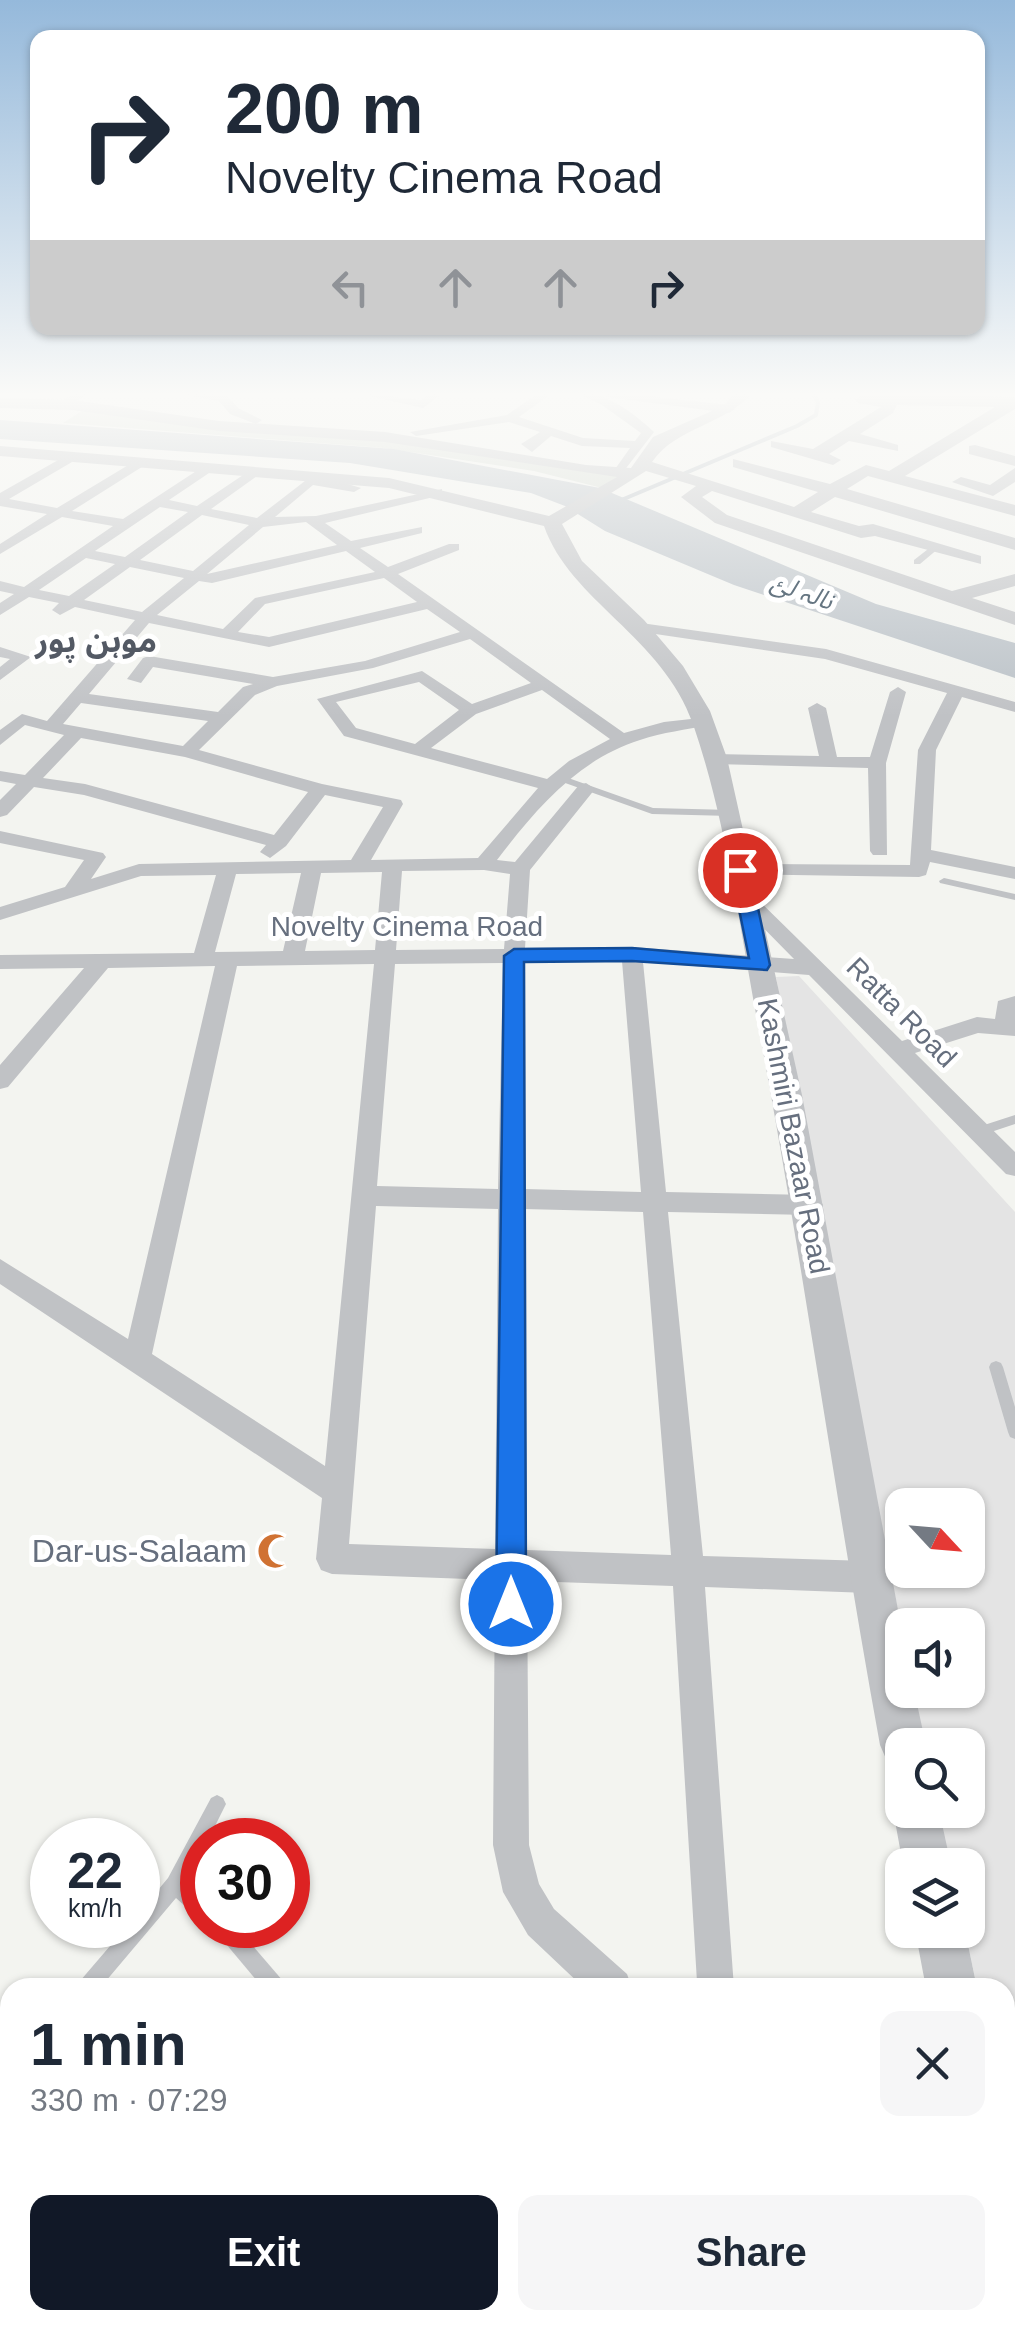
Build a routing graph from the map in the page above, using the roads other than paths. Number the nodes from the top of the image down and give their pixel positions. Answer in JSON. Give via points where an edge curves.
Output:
{"nodes":[{"id":1,"x":0,"y":500,"type":"edge"},
{"id":2,"x":80,"y":500,"type":"edge"},
{"id":3,"x":160,"y":500,"type":"edge"},
{"id":4,"x":213,"y":500,"type":"edge"},
{"id":5,"x":289,"y":500,"type":"edge"},
{"id":6,"x":406,"y":500,"type":"edge"},
{"id":7,"x":467,"y":500,"type":"edge"},
{"id":8,"x":588,"y":500,"type":"edge"},
{"id":9,"x":695,"y":500,"type":"edge"},
{"id":10,"x":755,"y":500,"type":"edge"},
{"id":11,"x":815,"y":500,"type":"edge"},
{"id":12,"x":866,"y":500,"type":"edge"},
{"id":13,"x":980,"y":500,"type":"edge"},
{"id":14,"x":157,"y":502,"type":"junction"},
{"id":15,"x":198,"y":510,"type":"junction"},
{"id":16,"x":62,"y":511,"type":"junction"},
{"id":17,"x":792,"y":511,"type":"junction"},
{"id":18,"x":1015,"y":511,"type":"edge"},
{"id":19,"x":314,"y":522,"type":"junction"},
{"id":20,"x":552,"y":522,"type":"junction"},
{"id":21,"x":262,"y":523,"type":"junction"},
{"id":22,"x":125,"y":524,"type":"junction"},
{"id":23,"x":417,"y":530,"type":"dead end"},
{"id":24,"x":753,"y":531,"type":"junction"},
{"id":25,"x":1010,"y":536,"type":"edge"},
{"id":26,"x":348,"y":547,"type":"junction"},
{"id":27,"x":454,"y":547,"type":"dead end"},
{"id":28,"x":934,"y":548,"type":"junction"},
{"id":29,"x":0,"y":550,"type":"edge"},
{"id":30,"x":83,"y":553,"type":"junction"},
{"id":31,"x":974,"y":560,"type":"junction"},
{"id":32,"x":132,"y":561,"type":"junction"},
{"id":33,"x":916,"y":562,"type":"dead end"},
{"id":34,"x":384,"y":574,"type":"junction"},
{"id":35,"x":196,"y":575,"type":"junction"},
{"id":36,"x":956,"y":576,"type":"dead end"},
{"id":37,"x":1015,"y":580,"type":"edge"},
{"id":38,"x":0,"y":586,"type":"edge"},
{"id":39,"x":27,"y":592,"type":"junction"},
{"id":40,"x":948,"y":598,"type":"junction"},
{"id":41,"x":426,"y":604,"type":"junction"},
{"id":42,"x":67,"y":606,"type":"junction"},
{"id":43,"x":0,"y":610,"type":"edge"},
{"id":44,"x":1012,"y":615,"type":"edge"},
{"id":45,"x":146,"y":617,"type":"junction"},
{"id":46,"x":641,"y":628,"type":"junction"},
{"id":47,"x":470,"y":634,"type":"junction"},
{"id":48,"x":226,"y":635,"type":"junction"},
{"id":49,"x":269,"y":642,"type":"junction"},
{"id":50,"x":0,"y":652,"type":"edge"},
{"id":51,"x":393,"y":657,"type":"junction"},
{"id":52,"x":230,"y":674,"type":"junction"},
{"id":53,"x":0,"y":675,"type":"edge"},
{"id":54,"x":422,"y":676,"type":"junction"},
{"id":55,"x":135,"y":679,"type":"dead end"},
{"id":56,"x":273,"y":682,"type":"junction"},
{"id":57,"x":544,"y":684,"type":"junction"},
{"id":58,"x":958,"y":691,"type":"junction"},
{"id":59,"x":898,"y":692,"type":"dead end"},
{"id":60,"x":76,"y":697,"type":"junction"},
{"id":61,"x":1015,"y":707,"type":"edge"},
{"id":62,"x":816,"y":708,"type":"dead end"},
{"id":63,"x":470,"y":710,"type":"junction"},
{"id":64,"x":222,"y":718,"type":"junction"},
{"id":65,"x":703,"y":720,"type":"junction"},
{"id":66,"x":50,"y":727,"type":"junction"},
{"id":67,"x":78,"y":732,"type":"junction"},
{"id":68,"x":621,"y":739,"type":"junction"},
{"id":69,"x":0,"y":740,"type":"edge"},
{"id":70,"x":418,"y":750,"type":"junction"},
{"id":71,"x":187,"y":752,"type":"junction"},
{"id":72,"x":714,"y":759,"type":"junction"},
{"id":73,"x":830,"y":762,"type":"junction"},
{"id":74,"x":877,"y":764,"type":"junction"},
{"id":75,"x":0,"y":776,"type":"edge"},
{"id":76,"x":552,"y":781,"type":"junction"},
{"id":77,"x":34,"y":782,"type":"junction"},
{"id":78,"x":320,"y":789,"type":"junction"},
{"id":79,"x":586,"y":789,"type":"junction"},
{"id":80,"x":0,"y":811,"type":"edge"},
{"id":81,"x":730,"y":813,"type":"junction"},
{"id":82,"x":4,"y":838,"type":"edge"},
{"id":83,"x":279,"y":842,"type":"junction"},
{"id":84,"x":880,"y":852,"type":"dead end"},
{"id":85,"x":922,"y":854,"type":"junction"},
{"id":86,"x":0,"y":861,"type":"edge"},
{"id":87,"x":484,"y":864,"type":"junction"},
{"id":88,"x":358,"y":866,"type":"junction"},
{"id":89,"x":393,"y":866,"type":"junction"},
{"id":90,"x":312,"y":867,"type":"junction"},
{"id":91,"x":228,"y":868,"type":"junction"},
{"id":92,"x":257,"y":868,"type":"junction"},
{"id":93,"x":520,"y":868,"type":"junction"},
{"id":94,"x":1015,"y":873,"type":"edge"},
{"id":95,"x":944,"y":881,"type":"dead end"},
{"id":96,"x":743,"y":885,"type":"junction"},
{"id":97,"x":73,"y":890,"type":"junction"},
{"id":98,"x":1015,"y":896,"type":"edge"},
{"id":99,"x":0,"y":914,"type":"edge"},
{"id":100,"x":388,"y":954,"type":"junction"},
{"id":101,"x":632,"y":954,"type":"junction"},
{"id":102,"x":293,"y":956,"type":"junction"},
{"id":103,"x":514,"y":956,"type":"junction"},
{"id":104,"x":215,"y":957,"type":"junction"},
{"id":105,"x":0,"y":962,"type":"edge"},
{"id":106,"x":100,"y":963,"type":"junction"},
{"id":107,"x":760,"y":965,"type":"junction"},
{"id":108,"x":814,"y":968,"type":"junction"},
{"id":109,"x":1015,"y":1004,"type":"edge"},
{"id":110,"x":1011,"y":1028,"type":"edge"},
{"id":111,"x":899,"y":1050,"type":"junction"},
{"id":112,"x":0,"y":1081,"type":"edge"},
{"id":113,"x":1015,"y":1119,"type":"edge"},
{"id":114,"x":980,"y":1131,"type":"junction"},
{"id":115,"x":1015,"y":1168,"type":"edge"},
{"id":116,"x":366,"y":1196,"type":"junction"},
{"id":117,"x":511,"y":1198,"type":"junction"},
{"id":118,"x":654,"y":1198,"type":"junction"},
{"id":119,"x":810,"y":1205,"type":"junction"},
{"id":120,"x":0,"y":1270,"type":"edge"},
{"id":121,"x":137,"y":1360,"type":"junction"},
{"id":122,"x":996,"y":1367,"type":"dead end"},
{"id":123,"x":1015,"y":1432,"type":"edge"},
{"id":124,"x":338,"y":1491,"type":"junction"},
{"id":125,"x":511,"y":1564,"type":"junction"},
{"id":126,"x":688,"y":1568,"type":"junction"},
{"id":127,"x":868,"y":1577,"type":"junction"},
{"id":128,"x":899,"y":1728,"type":"edge"},
{"id":129,"x":217,"y":1804,"type":"dead end"},
{"id":130,"x":175,"y":1885,"type":"junction"},
{"id":131,"x":180,"y":1889,"type":"edge"},
{"id":132,"x":242,"y":1948,"type":"edge"},
{"id":133,"x":944,"y":1948,"type":"edge"},
{"id":134,"x":96,"y":1978,"type":"edge"},
{"id":135,"x":268,"y":1978,"type":"edge"},
{"id":136,"x":602,"y":1978,"type":"edge"},
{"id":137,"x":717,"y":1978,"type":"edge"},
{"id":138,"x":950,"y":1978,"type":"edge"}],
"edges":[{"from":1,"to":16,"type":"street"},
{"from":2,"to":16,"type":"street"},
{"from":3,"to":14,"type":"street"},
{"from":4,"to":15,"type":"street"},
{"from":5,"to":21,"type":"street"},
{"from":6,"to":19,"type":"street"},
{"from":7,"to":20,"type":"street"},
{"from":8,"to":20,"type":"street"},
{"from":9,"to":24,"type":"street","via":[[720,519]]},
{"from":10,"to":17,"type":"street"},
{"from":11,"to":17,"type":"street"},
{"from":12,"to":25,"type":"street"},
{"from":13,"to":18,"type":"street"},
{"from":14,"to":15,"type":"street"},
{"from":14,"to":22,"type":"street"},
{"from":15,"to":21,"type":"street"},
{"from":15,"to":32,"type":"street"},
{"from":16,"to":22,"type":"street"},
{"from":16,"to":29,"type":"street"},
{"from":17,"to":24,"type":"street"},
{"from":17,"to":28,"type":"street"},
{"from":19,"to":21,"type":"street","via":[[303,517]]},
{"from":19,"to":26,"type":"street"},
{"from":20,"to":46,"type":"street","name":"Kashmiri Bazaar Road","via":[[559,548]]},
{"from":21,"to":35,"type":"street"},
{"from":22,"to":30,"type":"street"},
{"from":23,"to":26,"type":"street"},
{"from":24,"to":40,"type":"street"},
{"from":25,"to":31,"type":"street"},
{"from":26,"to":34,"type":"street"},
{"from":26,"to":35,"type":"street","via":[[212,579]]},
{"from":27,"to":34,"type":"street"},
{"from":28,"to":31,"type":"street"},
{"from":28,"to":33,"type":"lane"},
{"from":30,"to":32,"type":"street"},
{"from":30,"to":39,"type":"street"},
{"from":31,"to":36,"type":"street"},
{"from":32,"to":35,"type":"street"},
{"from":32,"to":42,"type":"street"},
{"from":34,"to":41,"type":"street"},
{"from":34,"to":48,"type":"street","via":[[260,601]]},
{"from":35,"to":45,"type":"street"},
{"from":37,"to":40,"type":"street"},
{"from":38,"to":39,"type":"street"},
{"from":39,"to":42,"type":"street"},
{"from":39,"to":43,"type":"street"},
{"from":40,"to":44,"type":"street"},
{"from":41,"to":47,"type":"street"},
{"from":41,"to":49,"type":"street"},
{"from":42,"to":45,"type":"street"},
{"from":45,"to":48,"type":"street"},
{"from":45,"to":60,"type":"street"},
{"from":46,"to":58,"type":"street","via":[[826,654]]},
{"from":46,"to":65,"type":"street","name":"Kashmiri Bazaar Road"},
{"from":47,"to":51,"type":"street"},
{"from":47,"to":57,"type":"street"},
{"from":48,"to":49,"type":"street"},
{"from":49,"to":52,"type":"street"},
{"from":50,"to":53,"type":"street","via":[[23,658]]},
{"from":51,"to":54,"type":"street"},
{"from":51,"to":56,"type":"street"},
{"from":52,"to":55,"type":"street","via":[[149,660]]},
{"from":52,"to":56,"type":"street"},
{"from":54,"to":63,"type":"street"},
{"from":54,"to":70,"type":"street","via":[[324,699],[350,732]]},
{"from":56,"to":64,"type":"street","via":[[249,691]]},
{"from":57,"to":63,"type":"street"},
{"from":57,"to":68,"type":"street"},
{"from":58,"to":61,"type":"street"},
{"from":58,"to":85,"type":"street","via":[[927,750]]},
{"from":59,"to":74,"type":"street"},
{"from":60,"to":64,"type":"street"},
{"from":60,"to":66,"type":"street"},
{"from":62,"to":73,"type":"street"},
{"from":63,"to":70,"type":"street"},
{"from":64,"to":71,"type":"street"},
{"from":65,"to":68,"type":"street"},
{"from":65,"to":72,"type":"street","name":"Kashmiri Bazaar Road"},
{"from":66,"to":67,"type":"street"},
{"from":66,"to":69,"type":"street","via":[[22,719]]},
{"from":67,"to":71,"type":"street"},
{"from":67,"to":77,"type":"street"},
{"from":68,"to":76,"type":"street"},
{"from":70,"to":76,"type":"street"},
{"from":71,"to":78,"type":"street"},
{"from":72,"to":73,"type":"street"},
{"from":72,"to":81,"type":"street","name":"Kashmiri Bazaar Road"},
{"from":73,"to":74,"type":"street"},
{"from":74,"to":84,"type":"street"},
{"from":75,"to":77,"type":"street"},
{"from":76,"to":79,"type":"lane"},
{"from":76,"to":87,"type":"street"},
{"from":77,"to":80,"type":"street"},
{"from":77,"to":83,"type":"street"},
{"from":78,"to":83,"type":"street"},
{"from":78,"to":88,"type":"street","via":[[394,804]]},
{"from":79,"to":81,"type":"lane","via":[[652,811]]},
{"from":79,"to":93,"type":"street"},
{"from":81,"to":96,"type":"street","name":"Kashmiri Bazaar Road"},
{"from":82,"to":86,"type":"street"},
{"from":82,"to":97,"type":"street","via":[[96,857]]},
{"from":83,"to":92,"type":"street"},
{"from":85,"to":94,"type":"street"},
{"from":85,"to":96,"type":"street","via":[[919,871]]},
{"from":87,"to":89,"type":"street"},
{"from":87,"to":93,"type":"street"},
{"from":88,"to":89,"type":"street"},
{"from":88,"to":90,"type":"street"},
{"from":89,"to":100,"type":"street"},
{"from":90,"to":92,"type":"street"},
{"from":90,"to":102,"type":"street"},
{"from":91,"to":92,"type":"street"},
{"from":91,"to":97,"type":"street","via":[[139,870]]},
{"from":91,"to":104,"type":"street"},
{"from":93,"to":103,"type":"street"},
{"from":95,"to":98,"type":"lane"},
{"from":96,"to":107,"type":"street","name":"Kashmiri Bazaar Road"},
{"from":96,"to":108,"type":"street","name":"Ratta Road"},
{"from":97,"to":99,"type":"street"},
{"from":100,"to":102,"type":"street","name":"Novelty Cinema Road"},
{"from":100,"to":103,"type":"street","name":"Novelty Cinema Road"},
{"from":100,"to":116,"type":"street"},
{"from":101,"to":103,"type":"street","name":"Novelty Cinema Road"},
{"from":101,"to":107,"type":"street","name":"Novelty Cinema Road"},
{"from":101,"to":118,"type":"street"},
{"from":102,"to":104,"type":"street","name":"Novelty Cinema Road"},
{"from":103,"to":117,"type":"street"},
{"from":104,"to":106,"type":"street","name":"Novelty Cinema Road"},
{"from":104,"to":121,"type":"street"},
{"from":105,"to":106,"type":"street","name":"Novelty Cinema Road"},
{"from":106,"to":112,"type":"street"},
{"from":107,"to":108,"type":"street","name":"Novelty Cinema Road"},
{"from":107,"to":119,"type":"street","name":"Kashmiri Bazaar Road"},
{"from":108,"to":111,"type":"street","name":"Ratta Road"},
{"from":109,"to":110,"type":"street","via":[[1006,1006]]},
{"from":110,"to":111,"type":"street","via":[[977,1025]]},
{"from":111,"to":114,"type":"street","name":"Ratta Road"},
{"from":113,"to":114,"type":"lane"},
{"from":114,"to":115,"type":"street","name":"Ratta Road"},
{"from":116,"to":117,"type":"street"},
{"from":116,"to":124,"type":"street"},
{"from":117,"to":118,"type":"street"},
{"from":117,"to":125,"type":"street"},
{"from":118,"to":119,"type":"street"},
{"from":118,"to":126,"type":"street"},
{"from":119,"to":127,"type":"street","name":"Kashmiri Bazaar Road"},
{"from":120,"to":121,"type":"street"},
{"from":121,"to":124,"type":"street"},
{"from":122,"to":123,"type":"lane"},
{"from":124,"to":125,"type":"street","via":[[332,1559]]},
{"from":125,"to":126,"type":"street"},
{"from":125,"to":136,"type":"street","via":[[511,1844],[522,1892],[541,1922]]},
{"from":126,"to":127,"type":"street"},
{"from":126,"to":137,"type":"street"},
{"from":127,"to":128,"type":"street","name":"Kashmiri Bazaar Road"},
{"from":129,"to":130,"type":"lane"},
{"from":130,"to":131,"type":"lane"},
{"from":130,"to":134,"type":"lane"},
{"from":132,"to":135,"type":"lane"},
{"from":133,"to":138,"type":"street"}]}
